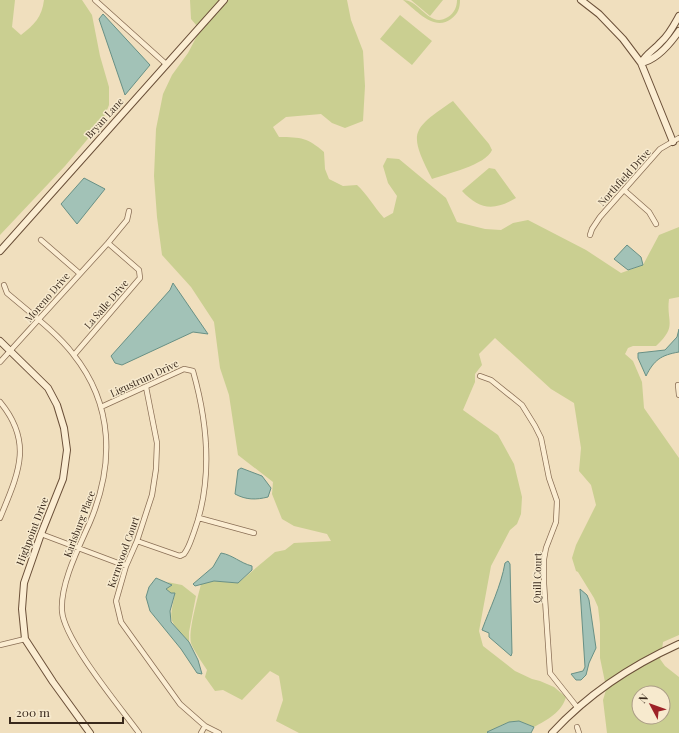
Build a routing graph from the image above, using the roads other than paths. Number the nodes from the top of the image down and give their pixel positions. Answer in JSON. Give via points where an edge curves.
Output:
{"nodes":[{"id":1,"x":95,"y":0,"type":"edge"},
{"id":2,"x":224,"y":0,"type":"edge"},
{"id":3,"x":581,"y":0,"type":"edge"},
{"id":4,"x":679,"y":16,"type":"edge"},
{"id":5,"x":679,"y":31,"type":"edge"},
{"id":6,"x":641,"y":63,"type":"junction"},
{"id":7,"x":166,"y":64,"type":"junction"},
{"id":8,"x":679,"y":138,"type":"edge"},
{"id":9,"x":673,"y":142,"type":"junction"},
{"id":10,"x":624,"y":190,"type":"junction"},
{"id":11,"x":129,"y":212,"type":"dead end"},
{"id":12,"x":656,"y":224,"type":"dead end"},
{"id":13,"x":590,"y":236,"type":"dead end"},
{"id":14,"x":41,"y":240,"type":"dead end"},
{"id":15,"x":108,"y":243,"type":"junction"},
{"id":16,"x":0,"y":251,"type":"edge"},
{"id":17,"x":79,"y":273,"type":"junction"},
{"id":18,"x":4,"y":285,"type":"dead end"},
{"id":19,"x":38,"y":321,"type":"junction"},
{"id":20,"x":0,"y":341,"type":"edge"},
{"id":21,"x":11,"y":351,"type":"junction"},
{"id":22,"x":74,"y":355,"type":"junction"},
{"id":23,"x":0,"y":362,"type":"edge"},
{"id":24,"x":480,"y":376,"type":"dead end"},
{"id":25,"x":678,"y":385,"type":"edge"},
{"id":26,"x":146,"y":387,"type":"junction"},
{"id":27,"x":679,"y":395,"type":"edge"},
{"id":28,"x":0,"y":402,"type":"edge"},
{"id":29,"x":101,"y":407,"type":"junction"},
{"id":30,"x":0,"y":518,"type":"edge"},
{"id":31,"x":199,"y":518,"type":"junction"},
{"id":32,"x":254,"y":533,"type":"dead end"},
{"id":33,"x":40,"y":534,"type":"junction"},
{"id":34,"x":137,"y":540,"type":"junction"},
{"id":35,"x":79,"y":548,"type":"junction"},
{"id":36,"x":126,"y":566,"type":"junction"},
{"id":37,"x":25,"y":639,"type":"junction"},
{"id":38,"x":679,"y":644,"type":"edge"},
{"id":39,"x":0,"y":645,"type":"edge"},
{"id":40,"x":577,"y":707,"type":"junction"},
{"id":41,"x":205,"y":726,"type":"junction"},
{"id":42,"x":577,"y":727,"type":"dead end"},
{"id":43,"x":90,"y":733,"type":"edge"},
{"id":44,"x":138,"y":733,"type":"edge"},
{"id":45,"x":201,"y":733,"type":"edge"},
{"id":46,"x":219,"y":733,"type":"edge"},
{"id":47,"x":552,"y":733,"type":"edge"},
{"id":48,"x":579,"y":733,"type":"edge"}],
"edges":[{"from":1,"to":7,"type":"street"},
{"from":2,"to":7,"type":"street","name":"Bryan Lane"},
{"from":3,"to":6,"type":"street","via":[[600,14]]},
{"from":4,"to":6,"type":"street","via":[[668,34]]},
{"from":5,"to":6,"type":"street","via":[[666,48],[649,61]]},
{"from":6,"to":9,"type":"street"},
{"from":7,"to":16,"type":"street","name":"Bryan Lane"},
{"from":8,"to":9,"type":"street","name":"Northfield Drive"},
{"from":9,"to":10,"type":"street","name":"Northfield Drive","via":[[660,149]]},
{"from":10,"to":12,"type":"street","via":[[649,212]]},
{"from":10,"to":13,"type":"street","name":"Northfield Drive","via":[[600,217]]},
{"from":11,"to":15,"type":"street","via":[[127,220]]},
{"from":14,"to":17,"type":"street"},
{"from":15,"to":17,"type":"street","name":"Moreno Drive"},
{"from":15,"to":22,"type":"street","name":"La Salle Drive","via":[[139,270],[141,275]]},
{"from":17,"to":19,"type":"street","name":"Moreno Drive"},
{"from":18,"to":19,"type":"street","name":"Karlsburg Place","via":[[7,293]]},
{"from":19,"to":21,"type":"street","name":"Moreno Drive"},
{"from":19,"to":22,"type":"street","name":"Karlsburg Place"},
{"from":20,"to":21,"type":"street","name":"Highpoint Drive"},
{"from":21,"to":23,"type":"street","name":"Moreno Drive"},
{"from":21,"to":33,"type":"street","name":"Highpoint Drive","via":[[48,388],[57,405],[64,428],[67,450],[63,479]]},
{"from":22,"to":29,"type":"street","name":"Karlsburg Place","via":[[92,385]]},
{"from":24,"to":40,"type":"street","name":"Quill Court","via":[[491,380],[522,405],[541,438],[549,478],[557,501],[556,522],[544,559],[550,673]]},
{"from":25,"to":27,"type":"street"},
{"from":26,"to":29,"type":"street","name":"Ligustrum Drive"},
{"from":26,"to":31,"type":"street","name":"Ligustrum Drive","via":[[184,369],[193,371],[202,403],[207,444]]},
{"from":26,"to":34,"type":"street","name":"Kernwood Court","via":[[157,442],[156,469],[152,495]]},
{"from":28,"to":30,"type":"street","via":[[17,427],[20,456]]},
{"from":29,"to":35,"type":"street","name":"Karlsburg Place","via":[[107,442],[105,473],[100,499]]},
{"from":31,"to":32,"type":"street"},
{"from":31,"to":34,"type":"street","name":"Ligustrum Drive","via":[[186,551],[180,556]]},
{"from":33,"to":35,"type":"street"},
{"from":33,"to":37,"type":"street","name":"Highpoint Drive","via":[[22,593]]},
{"from":34,"to":36,"type":"street","name":"Kernwood Court"},
{"from":35,"to":36,"type":"street"},
{"from":35,"to":44,"type":"street","name":"Karlsburg Place","via":[[63,597],[62,612],[66,629]]},
{"from":36,"to":41,"type":"street","name":"Kernwood Court","via":[[116,601],[121,622],[180,704]]},
{"from":37,"to":39,"type":"street"},
{"from":37,"to":43,"type":"street","name":"Highpoint Drive"},
{"from":38,"to":40,"type":"street","via":[[622,674]]},
{"from":40,"to":47,"type":"street"},
{"from":41,"to":45,"type":"street"},
{"from":41,"to":46,"type":"street","name":"Kernwood Court"},
{"from":42,"to":48,"type":"street"}]}
